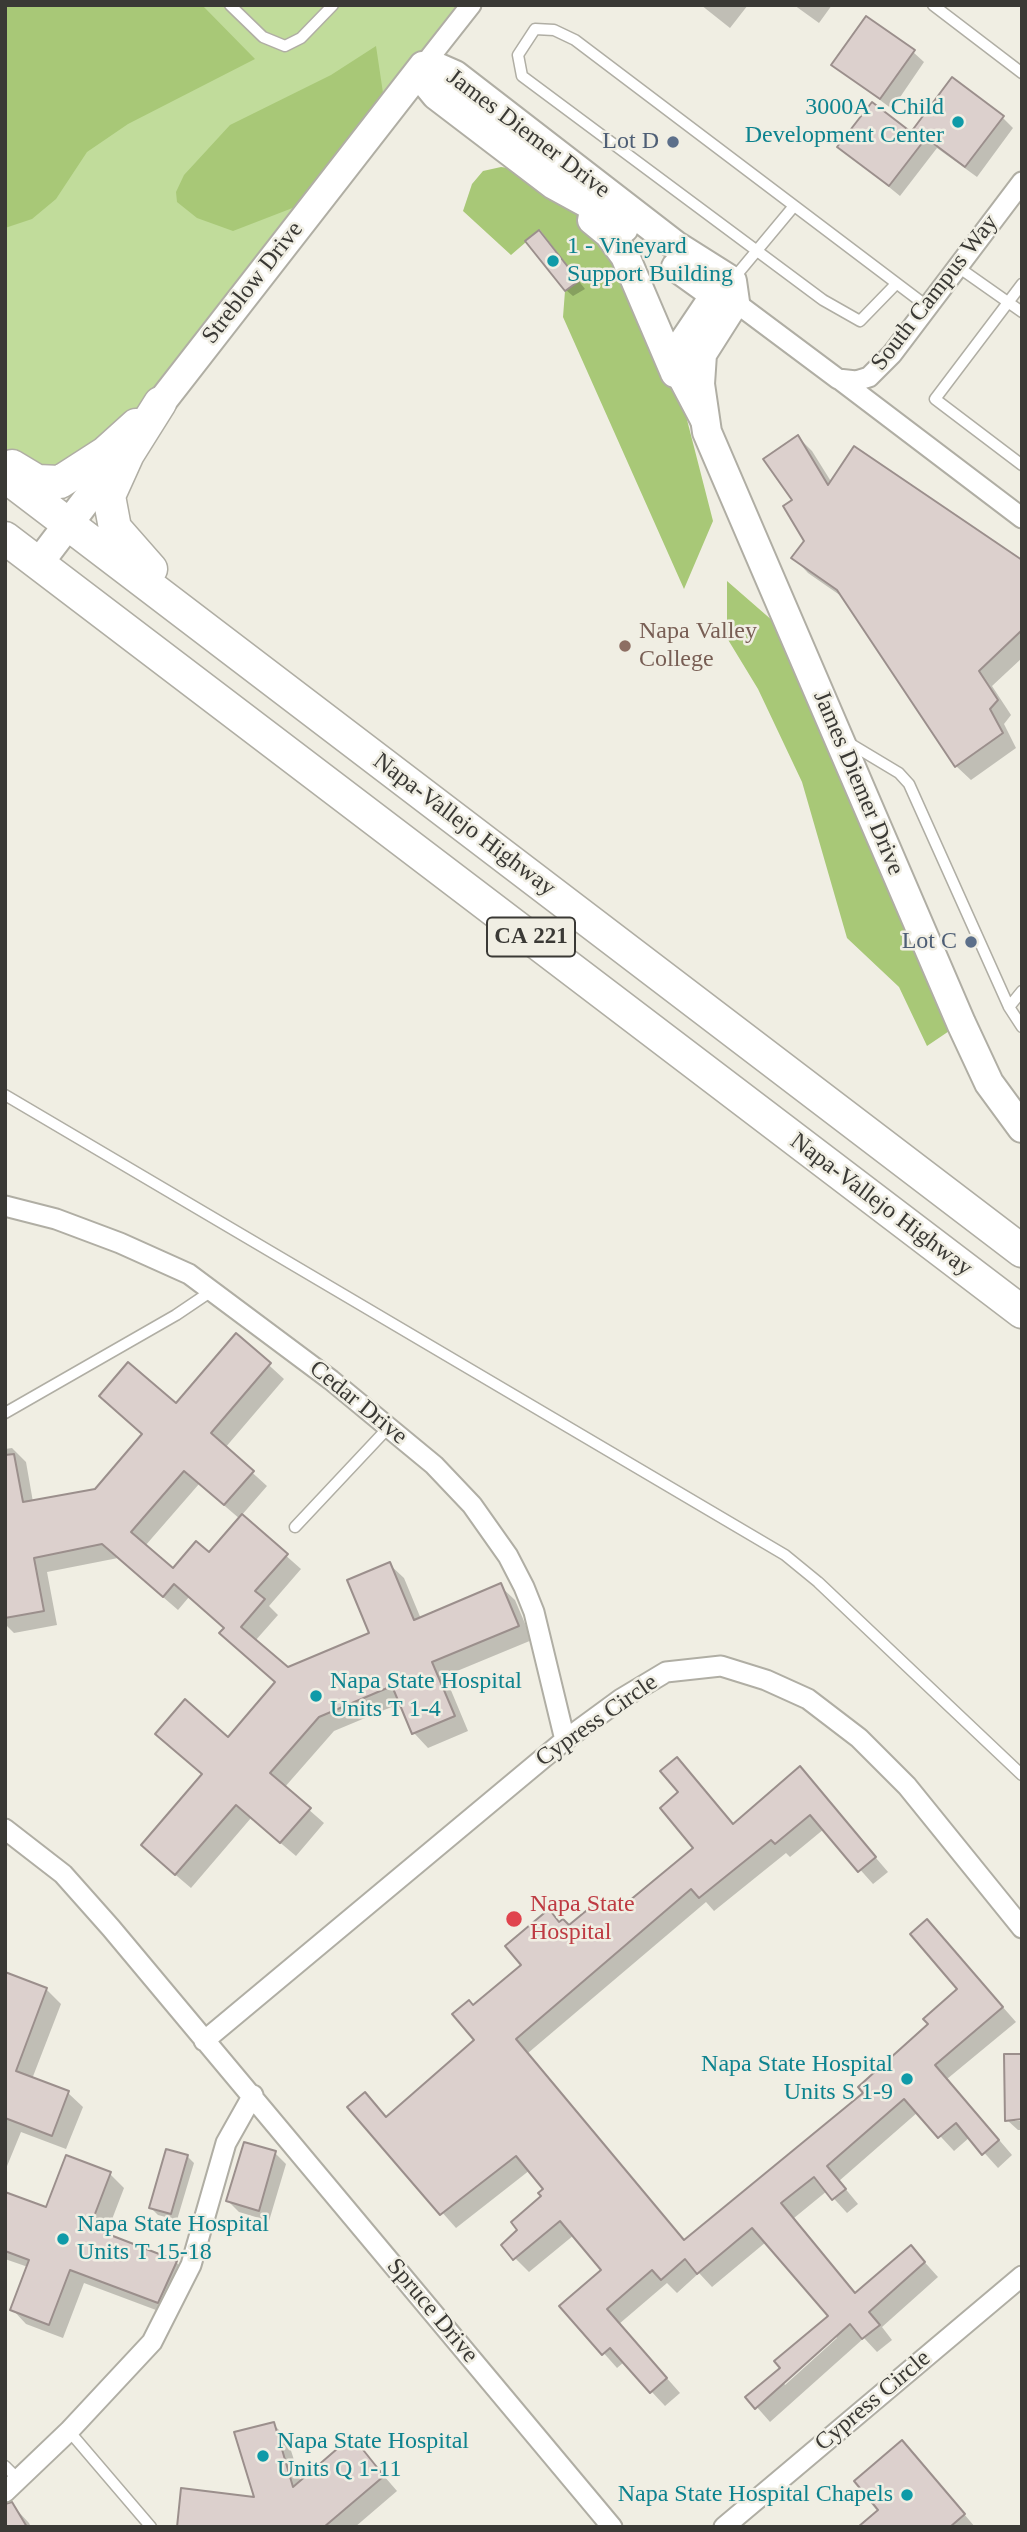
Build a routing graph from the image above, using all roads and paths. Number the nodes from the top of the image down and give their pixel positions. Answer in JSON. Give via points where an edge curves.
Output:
{"nodes":[{"id":1,"x":230,"y":5,"type":"edge"},
{"id":2,"x":333,"y":5,"type":"edge"},
{"id":3,"x":471,"y":5,"type":"edge"},
{"id":4,"x":933,"y":5,"type":"edge"},
{"id":5,"x":423,"y":66,"type":"junction"},
{"id":6,"x":1022,"y":74,"type":"edge"},
{"id":7,"x":1022,"y":182,"type":"edge"},
{"id":8,"x":554,"y":185,"type":"junction"},
{"id":9,"x":794,"y":206,"type":"junction"},
{"id":10,"x":758,"y":251,"type":"junction"},
{"id":11,"x":958,"y":267,"type":"junction"},
{"id":12,"x":896,"y":284,"type":"junction"},
{"id":13,"x":1022,"y":284,"type":"edge"},
{"id":14,"x":728,"y":293,"type":"junction"},
{"id":15,"x":1008,"y":302,"type":"junction"},
{"id":16,"x":928,"y":307,"type":"junction"},
{"id":17,"x":1022,"y":312,"type":"edge"},
{"id":18,"x":675,"y":373,"type":"junction"},
{"id":19,"x":838,"y":379,"type":"junction"},
{"id":20,"x":160,"y":403,"type":"junction"},
{"id":21,"x":707,"y":432,"type":"junction"},
{"id":22,"x":5,"y":461,"type":"edge"},
{"id":23,"x":1022,"y":465,"type":"edge"},
{"id":24,"x":5,"y":476,"type":"edge"},
{"id":25,"x":1022,"y":517,"type":"edge"},
{"id":26,"x":69,"y":526,"type":"junction"},
{"id":27,"x":5,"y":538,"type":"edge"},
{"id":28,"x":38,"y":564,"type":"junction"},
{"id":29,"x":197,"y":622,"type":"junction"},
{"id":30,"x":839,"y":737,"type":"junction"},
{"id":31,"x":1022,"y":991,"type":"edge"},
{"id":32,"x":1009,"y":1007,"type":"junction"},
{"id":33,"x":1022,"y":1027,"type":"edge"},
{"id":34,"x":5,"y":1095,"type":"edge"},
{"id":35,"x":1022,"y":1128,"type":"edge"},
{"id":36,"x":5,"y":1206,"type":"edge"},
{"id":37,"x":1022,"y":1251,"type":"edge"},
{"id":38,"x":213,"y":1290,"type":"junction"},
{"id":39,"x":1022,"y":1312,"type":"edge"},
{"id":40,"x":5,"y":1412,"type":"edge"},
{"id":41,"x":388,"y":1428,"type":"junction"},
{"id":42,"x":295,"y":1528,"type":"dead end"},
{"id":43,"x":565,"y":1740,"type":"junction"},
{"id":44,"x":1022,"y":1775,"type":"edge"},
{"id":45,"x":5,"y":1829,"type":"edge"},
{"id":46,"x":1022,"y":1928,"type":"edge"},
{"id":47,"x":204,"y":2041,"type":"junction"},
{"id":48,"x":253,"y":2095,"type":"junction"},
{"id":49,"x":1022,"y":2276,"type":"edge"},
{"id":50,"x":69,"y":2431,"type":"junction"},
{"id":51,"x":10,"y":2479,"type":"edge"},
{"id":52,"x":151,"y":2527,"type":"edge"},
{"id":53,"x":612,"y":2527,"type":"edge"},
{"id":54,"x":724,"y":2527,"type":"edge"}],
"edges":[{"from":1,"to":2,"type":"lane","via":[[263,37],[285,46],[301,38]]},
{"from":3,"to":5,"type":"street","name":"Streblow Drive"},
{"from":4,"to":6,"type":"lane"},
{"from":5,"to":8,"type":"street","name":"James Diemer Drive","via":[[427,84],[436,95]]},
{"from":5,"to":14,"type":"street","name":"James Diemer Drive","via":[[455,75],[675,246]]},
{"from":5,"to":20,"type":"street","name":"Streblow Drive"},
{"from":7,"to":11,"type":"street","name":"South Campus Way"},
{"from":8,"to":14,"type":"street","name":"James Diemer Drive"},
{"from":8,"to":18,"type":"street","via":[[609,234],[625,256]]},
{"from":9,"to":10,"type":"lane"},
{"from":9,"to":10,"type":"lane","via":[[575,40],[554,30],[535,29],[518,55],[522,76]]},
{"from":9,"to":12,"type":"lane"},
{"from":10,"to":12,"type":"lane","via":[[859,321]]},
{"from":10,"to":14,"type":"lane"},
{"from":11,"to":15,"type":"lane"},
{"from":11,"to":16,"type":"street","name":"South Campus Way"},
{"from":12,"to":16,"type":"lane"},
{"from":13,"to":15,"type":"lane"},
{"from":14,"to":18,"type":"street","via":[[678,350]]},
{"from":14,"to":19,"type":"street","name":"South Campus Way"},
{"from":14,"to":21,"type":"street","name":"James Diemer Drive","via":[[702,354],[700,384]]},
{"from":15,"to":17,"type":"lane"},
{"from":15,"to":23,"type":"lane","via":[[935,398]]},
{"from":16,"to":19,"type":"street","name":"South Campus Way","via":[[882,367],[856,381]]},
{"from":18,"to":21,"type":"street","name":"James Diemer Drive"},
{"from":19,"to":25,"type":"street"},
{"from":20,"to":22,"type":"main road","via":[[105,453],[60,482],[37,481]]},
{"from":20,"to":26,"type":"street","name":"Streblow Drive"},
{"from":20,"to":29,"type":"main road","via":[[118,474],[108,506],[121,537]]},
{"from":21,"to":30,"type":"street","name":"James Diemer Drive"},
{"from":24,"to":26,"type":"main road","name":"Napa-Vallejo Highway","number":"CA 221"},
{"from":26,"to":28,"type":"street","name":"Streblow Drive"},
{"from":26,"to":29,"type":"main road","name":"Napa-Vallejo Highway","number":"CA 221"},
{"from":27,"to":28,"type":"main road","name":"Napa-Vallejo Highway","number":"CA 221"},
{"from":28,"to":39,"type":"main road","name":"Napa-Vallejo Highway","number":"CA 221"},
{"from":29,"to":37,"type":"main road","name":"Napa-Vallejo Highway","number":"CA 221"},
{"from":30,"to":32,"type":"lane","via":[[909,783]]},
{"from":30,"to":35,"type":"street","name":"James Diemer Drive","via":[[989,1083]]},
{"from":31,"to":32,"type":"lane"},
{"from":32,"to":33,"type":"lane"},
{"from":34,"to":44,"type":"lane","via":[[785,1556]]},
{"from":36,"to":38,"type":"street","name":"Cedar Drive","via":[[120,1242]]},
{"from":38,"to":40,"type":"lane"},
{"from":38,"to":41,"type":"street","name":"Cedar Drive"},
{"from":41,"to":42,"type":"lane"},
{"from":41,"to":43,"type":"street","name":"Cedar Drive","via":[[452,1483],[508,1556],[534,1612]]},
{"from":43,"to":46,"type":"street","name":"Cypress Circle","via":[[666,1672],[721,1665],[766,1680],[808,1699],[859,1738],[907,1786]]},
{"from":43,"to":47,"type":"street","name":"Cypress Circle"},
{"from":45,"to":47,"type":"street","name":"Spruce Drive","via":[[63,1874]]},
{"from":47,"to":48,"type":"street","name":"Spruce Drive"},
{"from":48,"to":50,"type":"street","via":[[226,2143],[191,2265],[169,2314],[134,2365]]},
{"from":48,"to":53,"type":"street","name":"Spruce Drive"},
{"from":49,"to":54,"type":"street","name":"Cypress Circle"},
{"from":50,"to":51,"type":"street"},
{"from":50,"to":52,"type":"lane"}]}
